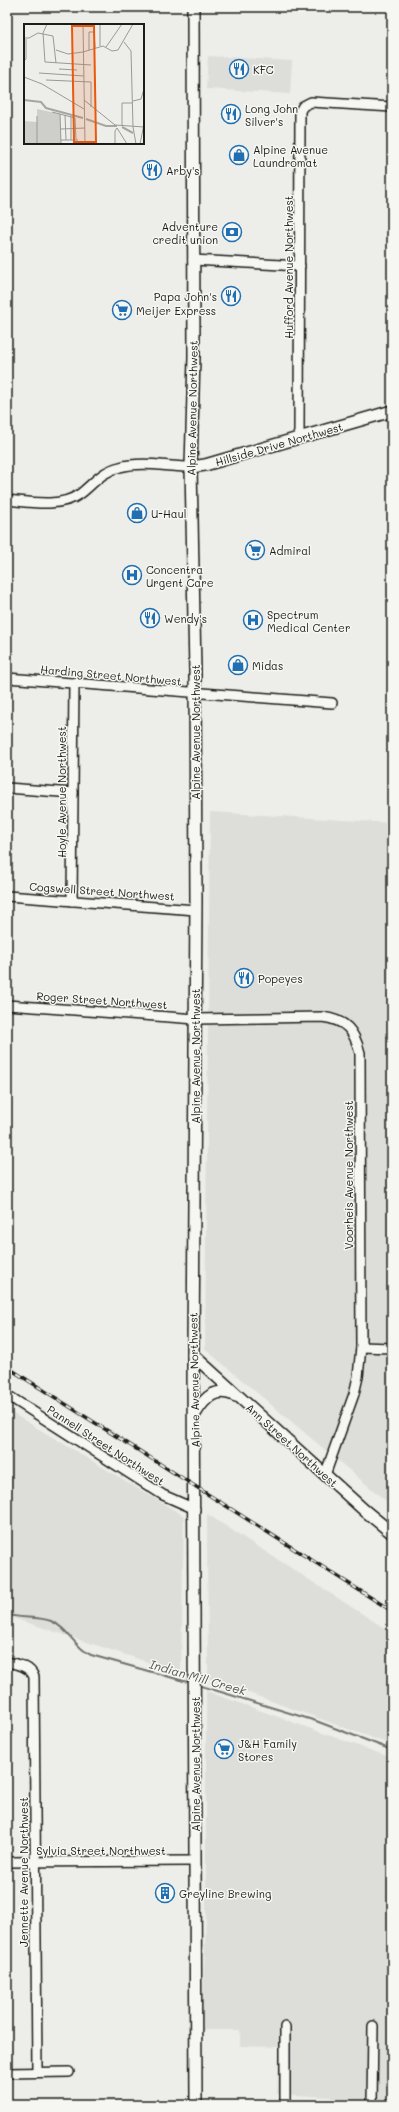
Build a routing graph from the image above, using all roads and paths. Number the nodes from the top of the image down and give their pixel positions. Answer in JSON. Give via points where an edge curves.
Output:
{"nodes":[{"id":1,"x":193,"y":7,"type":"edge"},
{"id":2,"x":392,"y":107,"type":"edge"},
{"id":3,"x":193,"y":260,"type":"junction"},
{"id":4,"x":300,"y":266,"type":"junction"},
{"id":5,"x":392,"y":411,"type":"edge"},
{"id":6,"x":298,"y":439,"type":"junction"},
{"id":7,"x":191,"y":467,"type":"junction"},
{"id":8,"x":7,"y":500,"type":"edge"},
{"id":9,"x":7,"y":678,"type":"edge"},
{"id":10,"x":74,"y":683,"type":"junction"},
{"id":11,"x":195,"y":694,"type":"junction"},
{"id":12,"x":332,"y":704,"type":"dead end"},
{"id":13,"x":7,"y":788,"type":"edge"},
{"id":14,"x":73,"y":793,"type":"junction"},
{"id":15,"x":7,"y":896,"type":"edge"},
{"id":16,"x":72,"y":901,"type":"junction"},
{"id":17,"x":196,"y":910,"type":"junction"},
{"id":18,"x":7,"y":1005,"type":"edge"},
{"id":19,"x":196,"y":1019,"type":"junction"},
{"id":20,"x":361,"y":1347,"type":"junction"},
{"id":21,"x":392,"y":1348,"type":"edge"},
{"id":22,"x":193,"y":1355,"type":"junction"},
{"id":23,"x":7,"y":1395,"type":"edge"},
{"id":24,"x":242,"y":1399,"type":"junction"},
{"id":25,"x":194,"y":1415,"type":"junction"},
{"id":26,"x":325,"y":1475,"type":"junction"},
{"id":27,"x":195,"y":1509,"type":"junction"},
{"id":28,"x":392,"y":1533,"type":"edge"},
{"id":29,"x":7,"y":1662,"type":"edge"},
{"id":30,"x":195,"y":1861,"type":"junction"},
{"id":31,"x":7,"y":1862,"type":"edge"},
{"id":32,"x":34,"y":1862,"type":"junction"},
{"id":33,"x":373,"y":2026,"type":"dead end"},
{"id":34,"x":285,"y":2027,"type":"dead end"},
{"id":35,"x":37,"y":2072,"type":"junction"},
{"id":36,"x":69,"y":2072,"type":"dead end"},
{"id":37,"x":7,"y":2073,"type":"edge"},
{"id":38,"x":196,"y":2105,"type":"edge"},
{"id":39,"x":285,"y":2105,"type":"edge"},
{"id":40,"x":372,"y":2105,"type":"edge"}],
"edges":[{"from":1,"to":3,"type":"main road","name":"Alpine Avenue Northwest"},
{"from":2,"to":4,"type":"street","name":"Hufford Avenue Northwest","via":[[311,102],[303,106],[299,118]]},
{"from":3,"to":4,"type":"street"},
{"from":3,"to":7,"type":"main road","name":"Alpine Avenue Northwest"},
{"from":4,"to":6,"type":"street","name":"Hufford Avenue Northwest"},
{"from":5,"to":6,"type":"main road","name":"Hillside Drive Northwest"},
{"from":6,"to":7,"type":"main road","name":"Hillside Drive Northwest"},
{"from":7,"to":8,"type":"street","name":"Hillside Drive Northwest","via":[[121,466],[99,476],[79,495],[66,500]]},
{"from":7,"to":11,"type":"main road","name":"Alpine Avenue Northwest"},
{"from":9,"to":10,"type":"street","name":"Harding Street Northwest"},
{"from":10,"to":11,"type":"street","name":"Harding Street Northwest"},
{"from":10,"to":14,"type":"street","name":"Hoyle Avenue Northwest"},
{"from":11,"to":12,"type":"street","name":"Harding Street Northwest"},
{"from":11,"to":17,"type":"main road","name":"Alpine Avenue Northwest"},
{"from":13,"to":14,"type":"street"},
{"from":14,"to":16,"type":"street","name":"Hoyle Avenue Northwest"},
{"from":15,"to":16,"type":"street","name":"Cogswell Street Northwest"},
{"from":16,"to":17,"type":"street","name":"Cogswell Street Northwest"},
{"from":17,"to":19,"type":"main road","name":"Alpine Avenue Northwest"},
{"from":18,"to":19,"type":"street","name":"Roger Street Northwest"},
{"from":19,"to":20,"type":"street","name":"Voorheis Avenue Northwest","via":[[322,1017],[336,1019],[356,1038],[360,1053]]},
{"from":19,"to":22,"type":"main road","name":"Alpine Avenue Northwest"},
{"from":20,"to":21,"type":"street"},
{"from":20,"to":26,"type":"street","name":"Voorheis Avenue Northwest","via":[[354,1394]]},
{"from":22,"to":24,"type":"main road","name":"Ann Street Northwest"},
{"from":22,"to":25,"type":"main road","name":"Alpine Avenue Northwest"},
{"from":23,"to":27,"type":"street","name":"Pannell Street Northwest","via":[[163,1495]]},
{"from":24,"to":25,"type":"main road","via":[[228,1393],[215,1392],[204,1399]]},
{"from":24,"to":26,"type":"main road","name":"Ann Street Northwest"},
{"from":25,"to":27,"type":"main road","name":"Alpine Avenue Northwest"},
{"from":26,"to":28,"type":"main road","name":"Ann Street Northwest"},
{"from":27,"to":30,"type":"main road","name":"Alpine Avenue Northwest"},
{"from":29,"to":32,"type":"street","name":"Jennette Avenue Northwest","via":[[32,1671],[34,1677]]},
{"from":30,"to":32,"type":"street","name":"Sylvia Street Northwest"},
{"from":30,"to":38,"type":"main road","name":"Alpine Avenue Northwest"},
{"from":31,"to":32,"type":"street","name":"Sylvia Street Northwest"},
{"from":32,"to":35,"type":"street","name":"Jennette Avenue Northwest"},
{"from":33,"to":40,"type":"street"},
{"from":34,"to":39,"type":"street"},
{"from":35,"to":36,"type":"street"},
{"from":35,"to":37,"type":"street"}]}
